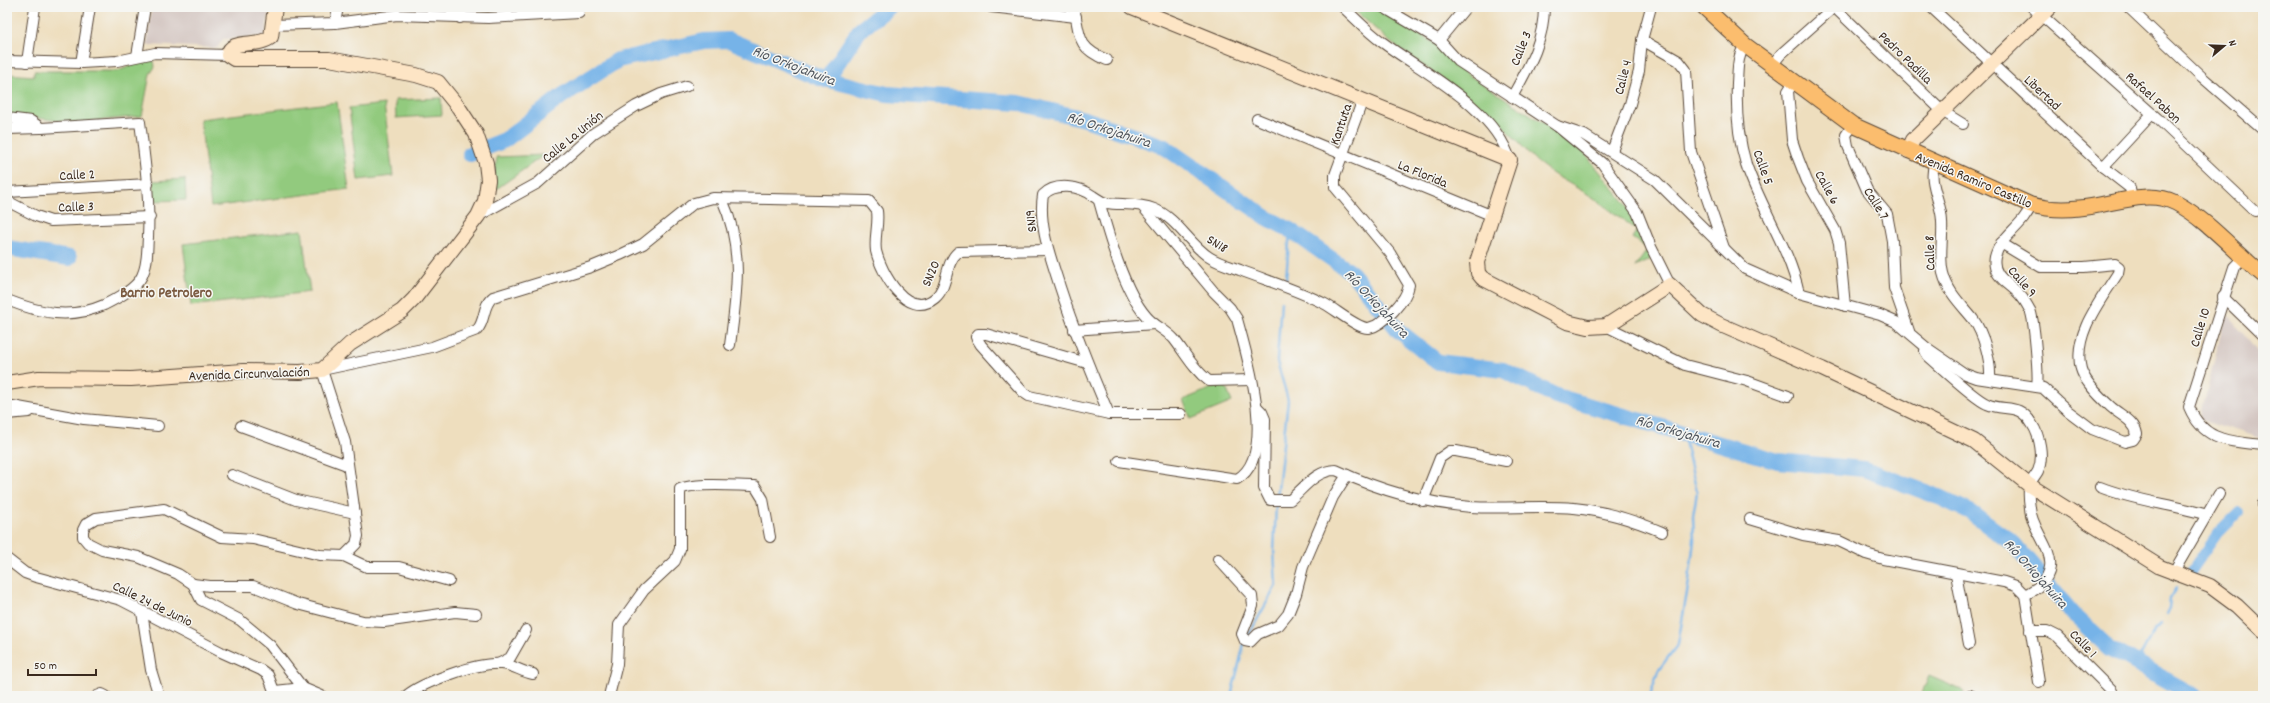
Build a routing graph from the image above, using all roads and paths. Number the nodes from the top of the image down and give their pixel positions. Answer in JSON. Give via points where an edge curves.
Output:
{"nodes":[{"id":1,"x":35,"y":7,"type":"edge"},
{"id":2,"x":90,"y":7,"type":"edge"},
{"id":3,"x":145,"y":7,"type":"edge"},
{"id":4,"x":275,"y":7,"type":"edge"},
{"id":5,"x":338,"y":7,"type":"edge"},
{"id":6,"x":462,"y":7,"type":"edge"},
{"id":7,"x":991,"y":7,"type":"edge"},
{"id":8,"x":1132,"y":7,"type":"edge"},
{"id":9,"x":1343,"y":7,"type":"edge"},
{"id":10,"x":1384,"y":7,"type":"edge"},
{"id":11,"x":1544,"y":7,"type":"edge"},
{"id":12,"x":1652,"y":7,"type":"edge"},
{"id":13,"x":1704,"y":7,"type":"edge"},
{"id":14,"x":1834,"y":7,"type":"edge"},
{"id":15,"x":1931,"y":7,"type":"edge"},
{"id":16,"x":2128,"y":7,"type":"edge"},
{"id":17,"x":1464,"y":9,"type":"edge"},
{"id":18,"x":2041,"y":10,"type":"edge"},
{"id":19,"x":398,"y":11,"type":"edge"},
{"id":20,"x":1075,"y":12,"type":"edge"},
{"id":21,"x":579,"y":13,"type":"dead end"},
{"id":22,"x":460,"y":18,"type":"junction"},
{"id":23,"x":335,"y":23,"type":"junction"},
{"id":24,"x":273,"y":26,"type":"junction"},
{"id":25,"x":1439,"y":40,"type":"junction"},
{"id":26,"x":1642,"y":40,"type":"junction"},
{"id":27,"x":1745,"y":45,"type":"junction"},
{"id":28,"x":228,"y":55,"type":"junction"},
{"id":29,"x":137,"y":56,"type":"junction"},
{"id":30,"x":1107,"y":60,"type":"dead end"},
{"id":31,"x":7,"y":61,"type":"edge"},
{"id":32,"x":26,"y":62,"type":"junction"},
{"id":33,"x":81,"y":63,"type":"junction"},
{"id":34,"x":1992,"y":64,"type":"junction"},
{"id":35,"x":1772,"y":65,"type":"junction"},
{"id":36,"x":1794,"y":82,"type":"junction"},
{"id":37,"x":687,"y":86,"type":"dead end"},
{"id":38,"x":1512,"y":97,"type":"junction"},
{"id":39,"x":1362,"y":102,"type":"junction"},
{"id":40,"x":1942,"y":111,"type":"junction"},
{"id":41,"x":2152,"y":114,"type":"junction"},
{"id":42,"x":7,"y":118,"type":"edge"},
{"id":43,"x":1257,"y":119,"type":"dead end"},
{"id":44,"x":1853,"y":124,"type":"junction"},
{"id":45,"x":1962,"y":124,"type":"dead end"},
{"id":46,"x":1557,"y":126,"type":"junction"},
{"id":47,"x":41,"y":128,"type":"junction"},
{"id":48,"x":7,"y":129,"type":"edge"},
{"id":49,"x":2263,"y":130,"type":"edge"},
{"id":50,"x":1612,"y":151,"type":"junction"},
{"id":51,"x":1908,"y":151,"type":"junction"},
{"id":52,"x":1344,"y":156,"type":"junction"},
{"id":53,"x":1510,"y":160,"type":"junction"},
{"id":54,"x":1935,"y":163,"type":"junction"},
{"id":55,"x":2103,"y":167,"type":"junction"},
{"id":56,"x":148,"y":184,"type":"junction"},
{"id":57,"x":1047,"y":190,"type":"joint"},
{"id":58,"x":7,"y":192,"type":"edge"},
{"id":59,"x":2132,"y":198,"type":"junction"},
{"id":60,"x":722,"y":199,"type":"junction"},
{"id":61,"x":1099,"y":200,"type":"junction"},
{"id":62,"x":7,"y":201,"type":"edge"},
{"id":63,"x":2031,"y":205,"type":"junction"},
{"id":64,"x":1143,"y":207,"type":"junction"},
{"id":65,"x":2255,"y":211,"type":"dead end"},
{"id":66,"x":478,"y":216,"type":"junction"},
{"id":67,"x":1493,"y":216,"type":"junction"},
{"id":68,"x":150,"y":217,"type":"junction"},
{"id":69,"x":2001,"y":244,"type":"junction"},
{"id":70,"x":1724,"y":248,"type":"junction"},
{"id":71,"x":1048,"y":250,"type":"junction"},
{"id":72,"x":2242,"y":259,"type":"junction"},
{"id":73,"x":2263,"y":275,"type":"edge"},
{"id":74,"x":1670,"y":285,"type":"junction"},
{"id":75,"x":1799,"y":293,"type":"junction"},
{"id":76,"x":2223,"y":297,"type":"junction"},
{"id":77,"x":7,"y":300,"type":"edge"},
{"id":78,"x":1845,"y":306,"type":"junction"},
{"id":79,"x":1154,"y":324,"type":"junction"},
{"id":80,"x":1377,"y":324,"type":"joint"},
{"id":81,"x":1606,"y":326,"type":"junction"},
{"id":82,"x":1074,"y":330,"type":"junction"},
{"id":83,"x":1909,"y":331,"type":"junction"},
{"id":84,"x":2263,"y":336,"type":"edge"},
{"id":85,"x":730,"y":345,"type":"dead end"},
{"id":86,"x":1927,"y":348,"type":"junction"},
{"id":87,"x":1087,"y":363,"type":"junction"},
{"id":88,"x":322,"y":370,"type":"junction"},
{"id":89,"x":1990,"y":379,"type":"junction"},
{"id":90,"x":1251,"y":380,"type":"junction"},
{"id":91,"x":7,"y":383,"type":"edge"},
{"id":92,"x":2037,"y":386,"type":"junction"},
{"id":93,"x":1788,"y":396,"type":"dead end"},
{"id":94,"x":7,"y":405,"type":"edge"},
{"id":95,"x":1257,"y":407,"type":"junction"},
{"id":96,"x":43,"y":411,"type":"junction"},
{"id":97,"x":7,"y":414,"type":"edge"},
{"id":98,"x":1109,"y":414,"type":"junction"},
{"id":99,"x":1181,"y":414,"type":"dead end"},
{"id":100,"x":158,"y":426,"type":"dead end"},
{"id":101,"x":241,"y":426,"type":"dead end"},
{"id":102,"x":2263,"y":445,"type":"edge"},
{"id":103,"x":1119,"y":461,"type":"dead end"},
{"id":104,"x":1506,"y":461,"type":"dead end"},
{"id":105,"x":347,"y":465,"type":"junction"},
{"id":106,"x":232,"y":475,"type":"dead end"},
{"id":107,"x":1347,"y":475,"type":"junction"},
{"id":108,"x":2029,"y":485,"type":"junction"},
{"id":109,"x":2100,"y":488,"type":"dead end"},
{"id":110,"x":2219,"y":494,"type":"dead end"},
{"id":111,"x":1423,"y":501,"type":"junction"},
{"id":112,"x":2263,"y":503,"type":"edge"},
{"id":113,"x":2263,"y":511,"type":"edge"},
{"id":114,"x":355,"y":513,"type":"junction"},
{"id":115,"x":2207,"y":515,"type":"junction"},
{"id":116,"x":1750,"y":519,"type":"dead end"},
{"id":117,"x":1662,"y":532,"type":"dead end"},
{"id":118,"x":770,"y":537,"type":"dead end"},
{"id":119,"x":344,"y":556,"type":"junction"},
{"id":120,"x":7,"y":559,"type":"edge"},
{"id":121,"x":1218,"y":560,"type":"dead end"},
{"id":122,"x":2172,"y":573,"type":"junction"},
{"id":123,"x":1956,"y":574,"type":"junction"},
{"id":124,"x":449,"y":581,"type":"dead end"},
{"id":125,"x":194,"y":584,"type":"junction"},
{"id":126,"x":2028,"y":593,"type":"junction"},
{"id":127,"x":142,"y":612,"type":"junction"},
{"id":128,"x":476,"y":614,"type":"dead end"},
{"id":129,"x":526,"y":630,"type":"dead end"},
{"id":130,"x":2030,"y":631,"type":"junction"},
{"id":131,"x":2263,"y":631,"type":"edge"},
{"id":132,"x":1969,"y":644,"type":"dead end"},
{"id":133,"x":498,"y":664,"type":"junction"},
{"id":134,"x":533,"y":674,"type":"dead end"},
{"id":135,"x":2039,"y":682,"type":"dead end"},
{"id":136,"x":303,"y":688,"type":"junction"},
{"id":137,"x":2112,"y":691,"type":"dead end"},
{"id":138,"x":276,"y":693,"type":"edge"},
{"id":139,"x":97,"y":696,"type":"edge"},
{"id":140,"x":106,"y":696,"type":"edge"},
{"id":141,"x":159,"y":696,"type":"edge"},
{"id":142,"x":322,"y":696,"type":"edge"},
{"id":143,"x":406,"y":696,"type":"edge"},
{"id":144,"x":609,"y":696,"type":"edge"}],
"edges":[{"from":1,"to":32,"type":"street"},
{"from":2,"to":33,"type":"street"},
{"from":3,"to":29,"type":"street"},
{"from":4,"to":24,"type":"main road"},
{"from":5,"to":23,"type":"street"},
{"from":6,"to":22,"type":"street"},
{"from":7,"to":20,"type":"street"},
{"from":8,"to":39,"type":"main road"},
{"from":9,"to":53,"type":"street","via":[[1380,41],[1472,106],[1500,138]]},
{"from":10,"to":25,"type":"street"},
{"from":11,"to":38,"type":"street","name":"Calle 3","via":[[1544,23],[1535,55]]},
{"from":12,"to":26,"type":"street","name":"Calle 4"},
{"from":13,"to":27,"type":"main road","name":"Avenida Ramiro Castillo"},
{"from":14,"to":35,"type":"street"},
{"from":14,"to":40,"type":"street","name":"Pedro Padilla"},
{"from":15,"to":34,"type":"street","name":"Libertad"},
{"from":16,"to":49,"type":"street"},
{"from":17,"to":25,"type":"street"},
{"from":18,"to":34,"type":"main road"},
{"from":18,"to":41,"type":"street","name":"Rafael Pabon"},
{"from":19,"to":22,"type":"street"},
{"from":19,"to":23,"type":"street"},
{"from":20,"to":30,"type":"street","via":[[1082,43],[1089,52]]},
{"from":21,"to":22,"type":"street"},
{"from":23,"to":24,"type":"street"},
{"from":24,"to":28,"type":"main road","via":[[268,40],[257,44],[236,44],[228,50]]},
{"from":25,"to":38,"type":"street","via":[[1458,61]]},
{"from":26,"to":50,"type":"street","name":"Calle 4","via":[[1639,71],[1630,104]]},
{"from":26,"to":70,"type":"street","via":[[1679,61],[1686,70],[1691,152]]},
{"from":27,"to":35,"type":"main road","name":"Avenida Ramiro Castillo"},
{"from":27,"to":75,"type":"street","name":"Calle 5","via":[[1738,54],[1740,140],[1746,164],[1792,265]]},
{"from":28,"to":29,"type":"street"},
{"from":28,"to":66,"type":"main road","name":"Avenida Circunvalación","via":[[234,60],[329,59],[438,82],[478,140],[486,163],[488,180]]},
{"from":29,"to":33,"type":"street","via":[[117,61]]},
{"from":31,"to":32,"type":"street"},
{"from":32,"to":33,"type":"street"},
{"from":34,"to":40,"type":"main road"},
{"from":34,"to":55,"type":"street","name":"Libertad"},
{"from":35,"to":36,"type":"main road","name":"Avenida Ramiro Castillo"},
{"from":36,"to":44,"type":"main road","name":"Avenida Ramiro Castillo"},
{"from":36,"to":78,"type":"street","name":"Calle 6","via":[[1788,91],[1792,140],[1807,182],[1835,230],[1842,262]]},
{"from":37,"to":66,"type":"street","name":"Calle La Unión","via":[[661,94],[636,106],[594,133],[538,183]]},
{"from":38,"to":46,"type":"street"},
{"from":39,"to":52,"type":"street","name":"Kantuta"},
{"from":39,"to":53,"type":"main road"},
{"from":40,"to":45,"type":"street","name":"Pedro Padilla"},
{"from":40,"to":51,"type":"main road","via":[[1913,140]]},
{"from":41,"to":55,"type":"street"},
{"from":41,"to":65,"type":"street","name":"Rafael Pabon"},
{"from":42,"to":47,"type":"street","via":[[31,121]]},
{"from":43,"to":52,"type":"street","name":"La Florida"},
{"from":44,"to":51,"type":"main road","name":"Avenida Ramiro Castillo"},
{"from":44,"to":83,"type":"street","name":"Calle 7","via":[[1846,135],[1848,146],[1868,190],[1886,214],[1891,234],[1894,288]]},
{"from":46,"to":50,"type":"street","via":[[1584,135]]},
{"from":46,"to":74,"type":"street","via":[[1602,163],[1620,188],[1637,212]]},
{"from":47,"to":48,"type":"street"},
{"from":47,"to":56,"type":"street","via":[[140,122]]},
{"from":50,"to":70,"type":"street","via":[[1655,180]]},
{"from":51,"to":54,"type":"main road","name":"Avenida Ramiro Castillo"},
{"from":52,"to":67,"type":"street","name":"La Florida"},
{"from":52,"to":80,"type":"street","name":"Kantuta","via":[[1335,175],[1335,187],[1370,227],[1409,285],[1400,305]]},
{"from":53,"to":67,"type":"main road"},
{"from":54,"to":63,"type":"main road","name":"Avenida Ramiro Castillo"},
{"from":54,"to":89,"type":"street","name":"Calle 8","via":[[1931,172],[1942,214],[1943,272],[1947,286],[1980,331]]},
{"from":55,"to":59,"type":"street","name":"Libertad","via":[[2130,188]]},
{"from":56,"to":58,"type":"street","name":"Calle 2"},
{"from":56,"to":68,"type":"street"},
{"from":57,"to":61,"type":"street","name":"SN18","via":[[1056,187],[1081,190]]},
{"from":57,"to":71,"type":"street","name":"SN19","via":[[1042,200]]},
{"from":59,"to":63,"type":"main road","name":"Avenida Ramiro Castillo","via":[[2081,208],[2055,209]]},
{"from":59,"to":72,"type":"main road","name":"Avenida Ramiro Castillo","via":[[2162,198],[2175,202],[2191,212]]},
{"from":60,"to":71,"type":"street","name":"SN20","via":[[868,201],[877,211],[876,239],[880,263],[900,296],[916,303],[934,298],[941,290],[950,262],[958,252]]},
{"from":60,"to":85,"type":"street","via":[[733,227],[738,255]]},
{"from":60,"to":88,"type":"street","via":[[694,203],[643,244],[620,255],[591,267],[493,297],[487,305],[482,325],[462,337],[425,348]]},
{"from":61,"to":64,"type":"street","name":"SN18"},
{"from":61,"to":79,"type":"street","via":[[1118,262],[1145,316]]},
{"from":62,"to":68,"type":"street","name":"Calle 3","via":[[51,221]]},
{"from":63,"to":69,"type":"street","name":"Calle 9","via":[[2027,216]]},
{"from":64,"to":80,"type":"street","name":"SN18","via":[[1154,209],[1166,216],[1193,244],[1220,263],[1324,303],[1359,326],[1369,328]]},
{"from":64,"to":90,"type":"street","via":[[1237,319]]},
{"from":66,"to":88,"type":"main road","name":"Avenida Circunvalación","via":[[402,311],[350,344]]},
{"from":67,"to":81,"type":"main road","via":[[1476,262],[1482,278],[1567,322],[1588,327]]},
{"from":68,"to":77,"type":"street","via":[[148,255],[142,277],[121,295],[90,311],[69,315],[29,309]]},
{"from":69,"to":92,"type":"street","name":"Calle 9","via":[[1995,256],[1997,274],[2020,294],[2031,312]]},
{"from":69,"to":92,"type":"street","via":[[2041,267],[2115,264],[2119,267],[2118,273],[2098,303],[2084,334],[2080,351],[2082,369],[2088,382],[2134,427],[2136,436],[2133,440],[2125,442],[2092,429],[2068,411],[2049,391]]},
{"from":70,"to":75,"type":"street","via":[[1737,264],[1745,269]]},
{"from":71,"to":82,"type":"street","name":"SN19"},
{"from":72,"to":73,"type":"main road","name":"Avenida Ramiro Castillo"},
{"from":72,"to":76,"type":"street","name":"Calle 10","via":[[2234,267]]},
{"from":74,"to":81,"type":"main road"},
{"from":74,"to":108,"type":"main road","via":[[1702,315],[1721,325],[1822,369],[1974,441]]},
{"from":75,"to":78,"type":"street"},
{"from":76,"to":84,"type":"street"},
{"from":76,"to":102,"type":"street","name":"Calle 10","via":[[2189,407],[2207,433],[2218,438]]},
{"from":78,"to":83,"type":"street","via":[[1880,315]]},
{"from":79,"to":82,"type":"street"},
{"from":79,"to":90,"type":"street","via":[[1165,329],[1198,372],[1209,381]]},
{"from":81,"to":93,"type":"street","via":[[1685,365],[1747,381]]},
{"from":82,"to":87,"type":"street","name":"SN19"},
{"from":83,"to":86,"type":"street"},
{"from":86,"to":89,"type":"street","via":[[1965,374]]},
{"from":86,"to":108,"type":"street","via":[[1925,351],[1928,356],[1985,404],[2011,407],[2023,414],[2032,424],[2040,444],[2040,459],[2038,470]]},
{"from":87,"to":98,"type":"street","name":"SN19"},
{"from":87,"to":98,"type":"street","via":[[986,334],[978,334],[976,337],[1029,396]]},
{"from":88,"to":91,"type":"main road","name":"Avenida Circunvalación","via":[[243,371],[131,379],[39,378]]},
{"from":88,"to":105,"type":"street","via":[[341,423],[346,442]]},
{"from":89,"to":92,"type":"street"},
{"from":90,"to":95,"type":"street"},
{"from":94,"to":96,"type":"street"},
{"from":95,"to":103,"type":"street","via":[[1256,451],[1248,470],[1237,479]]},
{"from":95,"to":107,"type":"street","via":[[1265,419],[1264,488],[1270,500],[1285,501],[1323,472],[1336,470]]},
{"from":96,"to":97,"type":"street"},
{"from":96,"to":100,"type":"street","via":[[84,419]]},
{"from":98,"to":99,"type":"street"},
{"from":101,"to":105,"type":"street"},
{"from":104,"to":111,"type":"street","via":[[1456,451],[1445,453],[1440,458]]},
{"from":105,"to":114,"type":"street"},
{"from":106,"to":114,"type":"street","via":[[296,500]]},
{"from":107,"to":111,"type":"street"},
{"from":107,"to":121,"type":"street","via":[[1333,497],[1303,567],[1288,614],[1279,625],[1258,634],[1250,642],[1244,639],[1243,627],[1253,606],[1252,596]]},
{"from":108,"to":122,"type":"main road"},
{"from":108,"to":126,"type":"street","via":[[2033,524],[2050,557],[2051,566],[2048,577]]},
{"from":109,"to":115,"type":"street"},
{"from":110,"to":115,"type":"street"},
{"from":111,"to":117,"type":"street","via":[[1471,507],[1574,508],[1611,514]]},
{"from":112,"to":113,"type":"street"},
{"from":114,"to":119,"type":"street","via":[[358,536],[356,544]]},
{"from":115,"to":122,"type":"street"},
{"from":116,"to":123,"type":"street","via":[[1804,535],[1839,541],[1883,559]]},
{"from":118,"to":144,"type":"street","via":[[763,499],[755,486],[680,489],[680,549],[675,561],[644,590],[619,625],[617,664]]},
{"from":119,"to":124,"type":"street","via":[[367,567],[399,567]]},
{"from":119,"to":125,"type":"street","via":[[320,555],[254,539],[222,537],[164,509],[96,518],[86,524],[83,537],[92,546],[145,560]]},
{"from":120,"to":127,"type":"street","name":"Calle 24 de Junio","via":[[25,573],[111,597]]},
{"from":122,"to":131,"type":"main road","via":[[2210,586],[2237,606]]},
{"from":123,"to":126,"type":"street","via":[[2004,582]]},
{"from":123,"to":132,"type":"street"},
{"from":125,"to":128,"type":"street","via":[[253,586],[298,604],[363,621],[384,622],[455,612]]},
{"from":125,"to":136,"type":"street","via":[[201,600],[240,620],[270,645]]},
{"from":126,"to":130,"type":"street"},
{"from":127,"to":138,"type":"street","name":"Calle 24 de Junio","via":[[261,670],[268,675]]},
{"from":127,"to":141,"type":"street","via":[[151,670]]},
{"from":129,"to":133,"type":"street","via":[[510,658]]},
{"from":130,"to":135,"type":"street"},
{"from":130,"to":137,"type":"street","name":"Calle 1","via":[[2047,631],[2057,636]]},
{"from":133,"to":134,"type":"street"},
{"from":133,"to":143,"type":"street","via":[[455,673],[415,689]]},
{"from":136,"to":138,"type":"street"},
{"from":136,"to":142,"type":"street"},
{"from":139,"to":140,"type":"street"}]}
